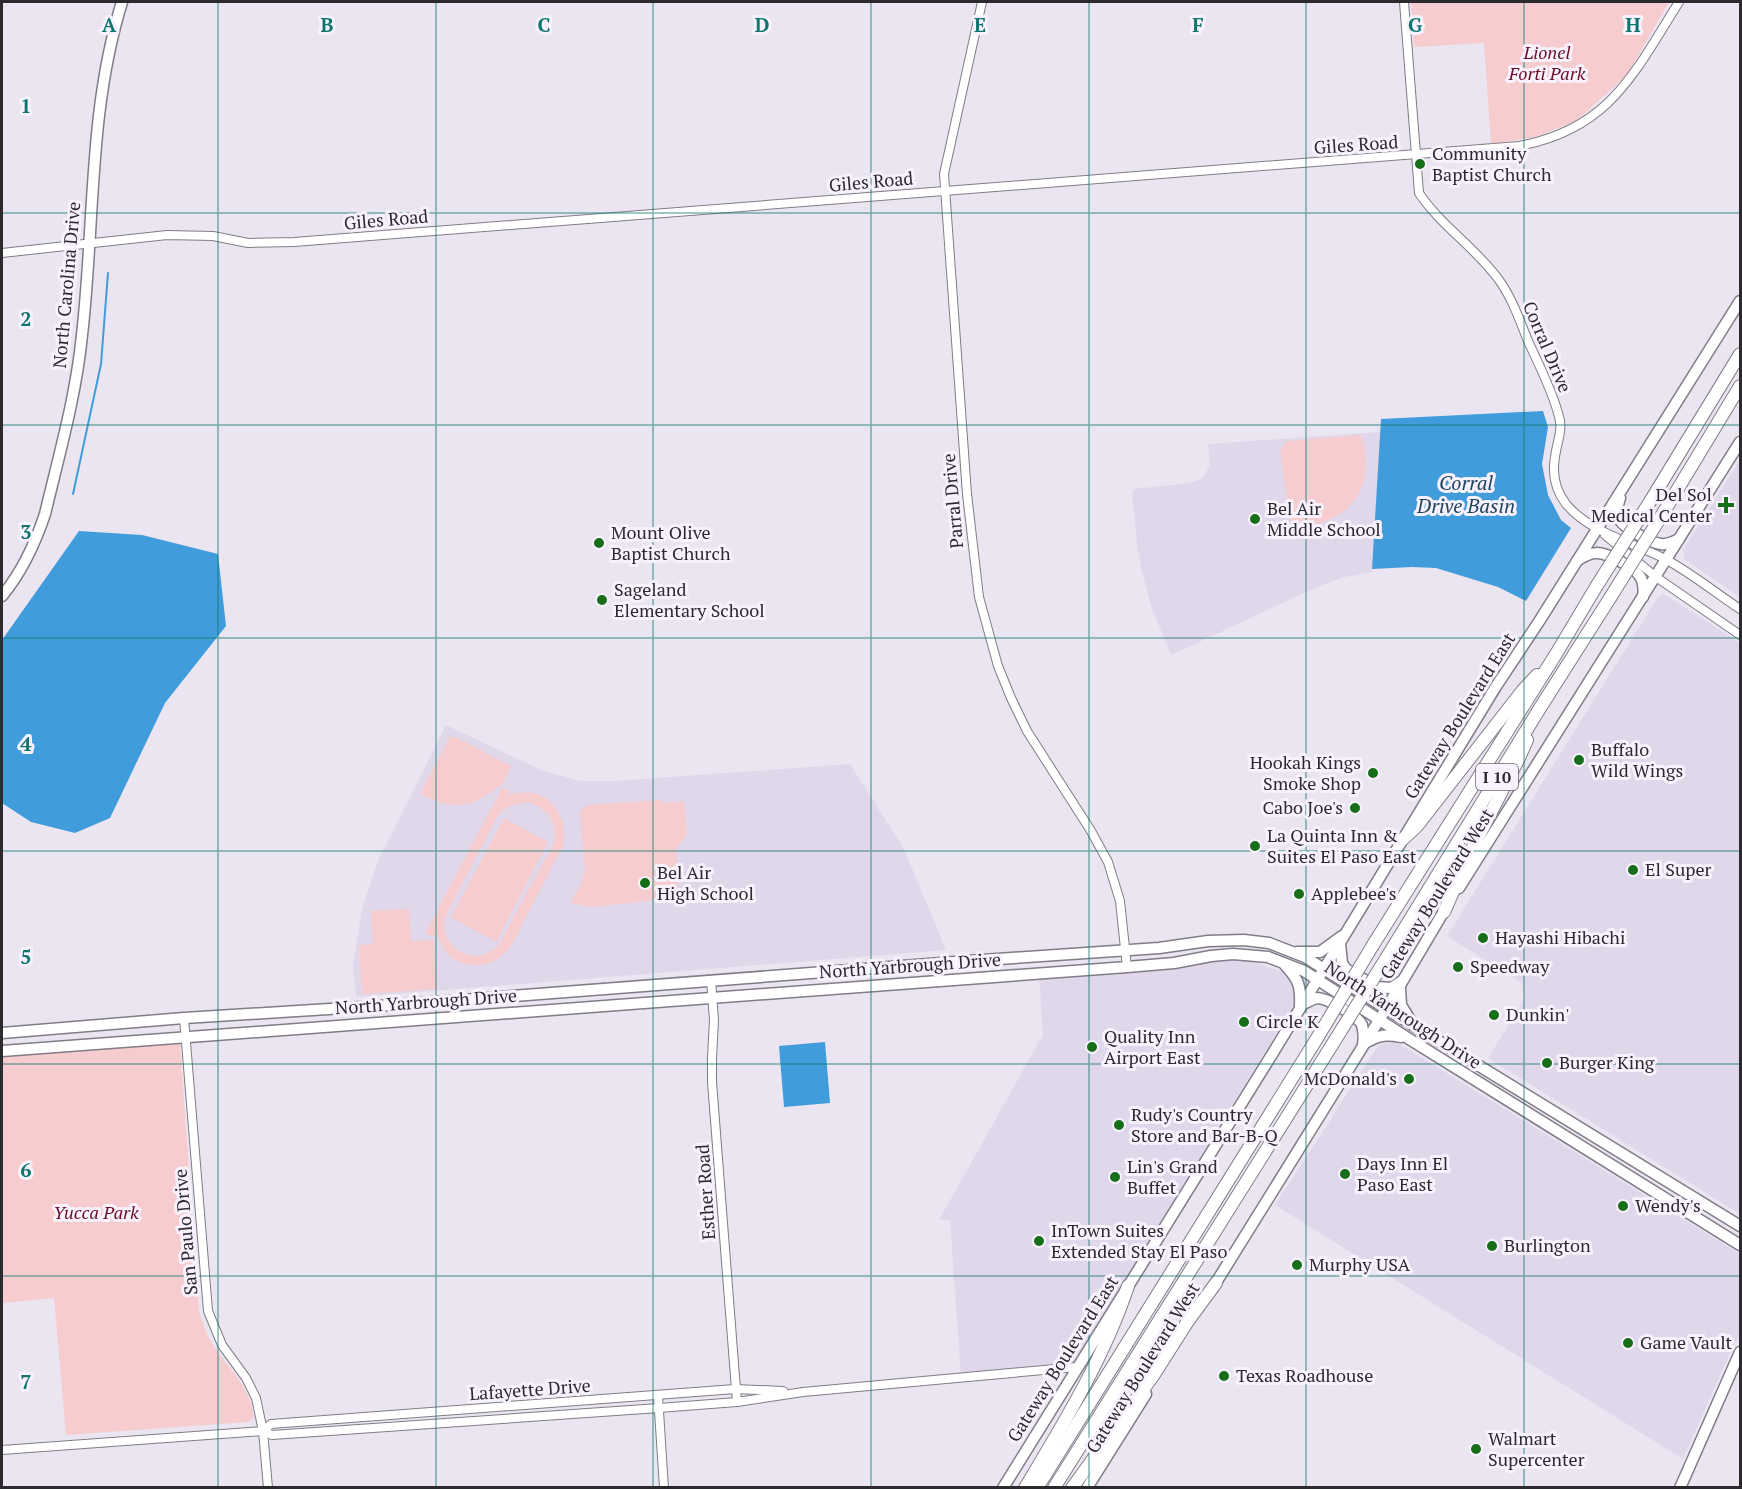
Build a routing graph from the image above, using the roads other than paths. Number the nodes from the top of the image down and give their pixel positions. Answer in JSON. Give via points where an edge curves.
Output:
{"nodes":[{"id":1,"x":122,"y":2,"type":"edge"},
{"id":2,"x":982,"y":2,"type":"edge"},
{"id":3,"x":1404,"y":2,"type":"edge"},
{"id":4,"x":1679,"y":2,"type":"edge"},
{"id":5,"x":1416,"y":156,"type":"junction"},
{"id":6,"x":945,"y":191,"type":"junction"},
{"id":7,"x":89,"y":243,"type":"junction"},
{"id":8,"x":2,"y":253,"type":"edge"},
{"id":9,"x":1740,"y":301,"type":"edge"},
{"id":10,"x":1740,"y":354,"type":"edge"},
{"id":11,"x":1740,"y":386,"type":"edge"},
{"id":12,"x":1740,"y":401,"type":"edge"},
{"id":13,"x":1710,"y":435,"type":"junction"},
{"id":14,"x":1740,"y":442,"type":"edge"},
{"id":15,"x":1621,"y":492,"type":"junction"},
{"id":16,"x":1597,"y":528,"type":"junction"},
{"id":17,"x":1679,"y":539,"type":"junction"},
{"id":18,"x":1578,"y":560,"type":"junction"},
{"id":19,"x":1666,"y":560,"type":"junction"},
{"id":20,"x":1656,"y":577,"type":"junction"},
{"id":21,"x":2,"y":596,"type":"edge"},
{"id":22,"x":1643,"y":597,"type":"junction"},
{"id":23,"x":1740,"y":609,"type":"edge"},
{"id":24,"x":1740,"y":635,"type":"edge"},
{"id":25,"x":1556,"y":654,"type":"junction"},
{"id":26,"x":1540,"y":708,"type":"junction"},
{"id":27,"x":1402,"y":840,"type":"junction"},
{"id":28,"x":1444,"y":912,"type":"junction"},
{"id":29,"x":1342,"y":939,"type":"junction"},
{"id":30,"x":1126,"y":950,"type":"junction"},
{"id":31,"x":1293,"y":952,"type":"junction"},
{"id":32,"x":1280,"y":961,"type":"junction"},
{"id":33,"x":1127,"y":967,"type":"junction"},
{"id":34,"x":862,"y":970,"type":"junction"},
{"id":35,"x":1321,"y":974,"type":"junction"},
{"id":36,"x":711,"y":980,"type":"junction"},
{"id":37,"x":1402,"y":983,"type":"junction"},
{"id":38,"x":862,"y":987,"type":"junction"},
{"id":39,"x":713,"y":999,"type":"junction"},
{"id":40,"x":1301,"y":1006,"type":"junction"},
{"id":41,"x":1386,"y":1009,"type":"junction"},
{"id":42,"x":184,"y":1018,"type":"junction"},
{"id":43,"x":1379,"y":1020,"type":"junction"},
{"id":44,"x":98,"y":1025,"type":"junction"},
{"id":45,"x":1414,"y":1026,"type":"junction"},
{"id":46,"x":2,"y":1033,"type":"edge"},
{"id":47,"x":1406,"y":1037,"type":"junction"},
{"id":48,"x":185,"y":1038,"type":"junction"},
{"id":49,"x":99,"y":1044,"type":"junction"},
{"id":50,"x":1363,"y":1046,"type":"junction"},
{"id":51,"x":2,"y":1051,"type":"edge"},
{"id":52,"x":1572,"y":1123,"type":"junction"},
{"id":53,"x":1565,"y":1136,"type":"junction"},
{"id":54,"x":1740,"y":1226,"type":"edge"},
{"id":55,"x":1740,"y":1245,"type":"edge"},
{"id":56,"x":1216,"y":1283,"type":"junction"},
{"id":57,"x":1128,"y":1286,"type":"junction"},
{"id":58,"x":1740,"y":1352,"type":"edge"},
{"id":59,"x":1077,"y":1367,"type":"junction"},
{"id":60,"x":735,"y":1389,"type":"junction"},
{"id":61,"x":802,"y":1392,"type":"junction"},
{"id":62,"x":658,"y":1396,"type":"junction"},
{"id":63,"x":737,"y":1402,"type":"junction"},
{"id":64,"x":659,"y":1408,"type":"junction"},
{"id":65,"x":263,"y":1431,"type":"junction"},
{"id":66,"x":2,"y":1450,"type":"edge"},
{"id":67,"x":268,"y":1488,"type":"edge"},
{"id":68,"x":664,"y":1488,"type":"edge"},
{"id":69,"x":1003,"y":1488,"type":"edge"},
{"id":70,"x":1025,"y":1488,"type":"edge"},
{"id":71,"x":1037,"y":1488,"type":"edge"},
{"id":72,"x":1054,"y":1488,"type":"edge"},
{"id":73,"x":1072,"y":1488,"type":"edge"},
{"id":74,"x":1087,"y":1488,"type":"edge"},
{"id":75,"x":1680,"y":1488,"type":"edge"}],
"edges":[{"from":1,"to":7,"type":"main road","name":"North Carolina Drive","via":[[102,84]]},
{"from":2,"to":6,"type":"street","name":"Parral Drive","via":[[944,174]]},
{"from":3,"to":5,"type":"street"},
{"from":4,"to":5,"type":"street","name":"Giles Road","via":[[1621,91],[1576,127],[1519,146]]},
{"from":5,"to":6,"type":"street","name":"Giles Road"},
{"from":5,"to":16,"type":"street","name":"Corral Drive","via":[[1419,193],[1507,292],[1561,420],[1554,470],[1556,485],[1576,515]]},
{"from":6,"to":7,"type":"street","name":"Giles Road","via":[[294,242],[248,243],[198,235],[167,235]]},
{"from":6,"to":30,"type":"street","name":"Parral Drive","via":[[967,494],[979,597],[998,666],[1027,731],[1108,862],[1120,901]]},
{"from":7,"to":8,"type":"street","name":"Giles Road"},
{"from":7,"to":21,"type":"main road","name":"North Carolina Drive","via":[[78,366],[45,514],[30,553]]},
{"from":9,"to":15,"type":"main road","name":"Gateway Boulevard East"},
{"from":10,"to":25,"type":"highway","number":"I 10","bridge":true},
{"from":11,"to":13,"type":"highway","number":"I 10"},
{"from":12,"to":13,"type":"highway"},
{"from":13,"to":26,"type":"highway","number":"I 10","bridge":true},
{"from":14,"to":17,"type":"main road","name":"Gateway Boulevard West"},
{"from":15,"to":16,"type":"main road","name":"Gateway Boulevard East"},
{"from":15,"to":17,"type":"main road","via":[[1617,510],[1624,526],[1662,545]]},
{"from":16,"to":18,"type":"main road","name":"Gateway Boulevard East"},
{"from":16,"to":19,"type":"street"},
{"from":16,"to":20,"type":"street"},
{"from":17,"to":19,"type":"main road","name":"Gateway Boulevard West"},
{"from":18,"to":22,"type":"main road","via":[[1597,552],[1634,569],[1644,586]]},
{"from":18,"to":27,"type":"main road","name":"Gateway Boulevard East"},
{"from":19,"to":20,"type":"main road","name":"Gateway Boulevard West"},
{"from":19,"to":23,"type":"street"},
{"from":20,"to":22,"type":"main road","name":"Gateway Boulevard West"},
{"from":20,"to":24,"type":"street"},
{"from":22,"to":28,"type":"main road","name":"Gateway Boulevard West"},
{"from":25,"to":27,"type":"highway"},
{"from":25,"to":71,"type":"highway","number":"I 10","bridge":true},
{"from":26,"to":28,"type":"highway","via":[[1520,758]]},
{"from":26,"to":72,"type":"highway","number":"I 10","bridge":true},
{"from":27,"to":29,"type":"main road","name":"Gateway Boulevard East"},
{"from":28,"to":37,"type":"main road","name":"Gateway Boulevard West"},
{"from":29,"to":31,"type":"main road","via":[[1320,951]]},
{"from":29,"to":35,"type":"main road","name":"Gateway Boulevard East"},
{"from":29,"to":37,"type":"main road","via":[[1342,963],[1347,969],[1383,989]]},
{"from":30,"to":31,"type":"main road","name":"North Yarbrough Drive","via":[[1244,940],[1269,943]]},
{"from":30,"to":33,"type":"street","name":"Parral Drive"},
{"from":30,"to":34,"type":"main road","name":"North Yarbrough Drive"},
{"from":31,"to":35,"type":"main road","name":"North Yarbrough Drive"},
{"from":32,"to":33,"type":"main road","name":"North Yarbrough Drive","via":[[1233,954]]},
{"from":32,"to":35,"type":"main road","name":"North Yarbrough Drive"},
{"from":32,"to":40,"type":"main road","via":[[1299,983]]},
{"from":33,"to":38,"type":"main road","name":"North Yarbrough Drive"},
{"from":34,"to":36,"type":"main road","name":"North Yarbrough Drive"},
{"from":34,"to":38,"type":"main road"},
{"from":35,"to":40,"type":"main road","name":"Gateway Boulevard East"},
{"from":35,"to":41,"type":"main road","name":"North Yarbrough Drive"},
{"from":35,"to":43,"type":"main road","name":"North Yarbrough Drive"},
{"from":36,"to":39,"type":"street","name":"Esther Road"},
{"from":36,"to":42,"type":"main road","name":"North Yarbrough Drive"},
{"from":37,"to":41,"type":"main road","name":"Gateway Boulevard West"},
{"from":37,"to":45,"type":"main road","via":[[1401,1005]]},
{"from":38,"to":39,"type":"main road","name":"North Yarbrough Drive"},
{"from":39,"to":48,"type":"main road","name":"North Yarbrough Drive"},
{"from":39,"to":60,"type":"street","name":"Esther Road","via":[[712,1082]]},
{"from":40,"to":50,"type":"main road","via":[[1314,998],[1328,1001],[1358,1020]]},
{"from":40,"to":57,"type":"main road","name":"Gateway Boulevard East"},
{"from":41,"to":43,"type":"main road","name":"Gateway Boulevard West"},
{"from":41,"to":45,"type":"main road","name":"North Yarbrough Drive"},
{"from":42,"to":44,"type":"main road","name":"North Yarbrough Drive"},
{"from":42,"to":48,"type":"street","name":"San Paulo Drive"},
{"from":43,"to":47,"type":"main road","name":"North Yarbrough Drive"},
{"from":43,"to":50,"type":"main road","name":"Gateway Boulevard West"},
{"from":44,"to":46,"type":"main road","name":"North Yarbrough Drive"},
{"from":44,"to":49,"type":"main road"},
{"from":45,"to":52,"type":"main road","name":"North Yarbrough Drive"},
{"from":47,"to":50,"type":"main road","via":[[1384,1035]]},
{"from":47,"to":53,"type":"main road","name":"North Yarbrough Drive"},
{"from":48,"to":49,"type":"main road","name":"North Yarbrough Drive"},
{"from":48,"to":65,"type":"street","name":"San Paulo Drive","via":[[208,1311],[222,1345],[251,1386]]},
{"from":49,"to":51,"type":"main road","name":"North Yarbrough Drive"},
{"from":50,"to":56,"type":"main road","name":"Gateway Boulevard West"},
{"from":52,"to":53,"type":"main road"},
{"from":52,"to":54,"type":"main road","name":"North Yarbrough Drive"},
{"from":53,"to":55,"type":"main road","name":"North Yarbrough Drive"},
{"from":56,"to":73,"type":"highway"},
{"from":56,"to":74,"type":"main road","name":"Gateway Boulevard West"},
{"from":57,"to":59,"type":"main road","name":"Gateway Boulevard East"},
{"from":57,"to":70,"type":"highway","via":[[1085,1385]]},
{"from":58,"to":75,"type":"main road"},
{"from":59,"to":61,"type":"street","name":"Lafayette Drive"},
{"from":59,"to":69,"type":"main road","name":"Gateway Boulevard East"},
{"from":60,"to":61,"type":"street","name":"Lafayette Drive"},
{"from":60,"to":62,"type":"street","name":"Lafayette Drive"},
{"from":60,"to":63,"type":"street","name":"Esther Road"},
{"from":61,"to":63,"type":"street","name":"Lafayette Drive"},
{"from":62,"to":64,"type":"street"},
{"from":62,"to":65,"type":"street","name":"Lafayette Drive","via":[[271,1424]]},
{"from":63,"to":64,"type":"street","name":"Lafayette Drive"},
{"from":64,"to":65,"type":"street","name":"Lafayette Drive","via":[[272,1435]]},
{"from":64,"to":68,"type":"street"},
{"from":65,"to":66,"type":"street","name":"Lafayette Drive"},
{"from":65,"to":67,"type":"street","name":"San Paulo Drive"}]}
